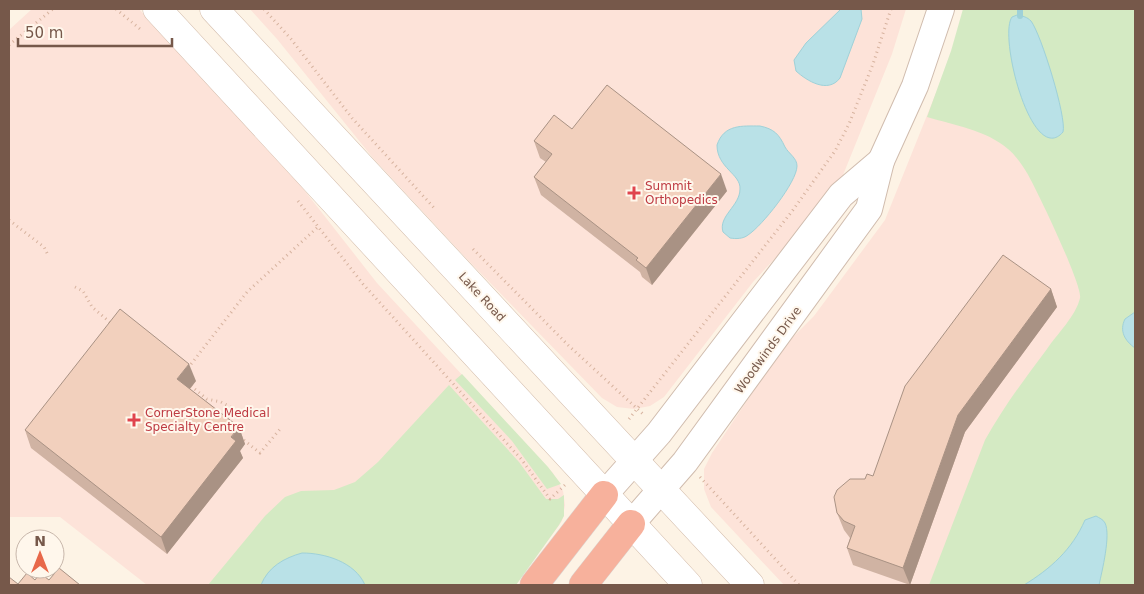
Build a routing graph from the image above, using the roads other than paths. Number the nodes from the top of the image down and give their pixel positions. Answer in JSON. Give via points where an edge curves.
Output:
{"nodes":[{"id":1,"x":157,"y":9,"type":"edge"},
{"id":2,"x":214,"y":9,"type":"edge"},
{"id":3,"x":941,"y":9,"type":"edge"},
{"id":4,"x":880,"y":161,"type":"junction"},
{"id":5,"x":634,"y":461,"type":"junction"},
{"id":6,"x":661,"y":489,"type":"junction"},
{"id":7,"x":604,"y":495,"type":"junction"},
{"id":8,"x":631,"y":524,"type":"junction"},
{"id":9,"x":534,"y":585,"type":"edge"},
{"id":10,"x":583,"y":585,"type":"edge"},
{"id":11,"x":688,"y":585,"type":"edge"},
{"id":12,"x":750,"y":585,"type":"edge"}],
"edges":[{"from":1,"to":7,"type":"main road"},
{"from":2,"to":5,"type":"main road","name":"Lake Road"},
{"from":3,"to":4,"type":"street","name":"Woodwinds Drive","via":[[916,86]]},
{"from":4,"to":5,"type":"street","name":"Woodwinds Drive","via":[[841,195],[660,432]]},
{"from":4,"to":6,"type":"street","name":"Woodwinds Drive","via":[[869,209],[860,223],[691,454]]},
{"from":5,"to":6,"type":"main road","name":"Lake Road"},
{"from":5,"to":7,"type":"street","name":"Woodwinds Drive"},
{"from":6,"to":8,"type":"street","name":"Woodwinds Drive"},
{"from":6,"to":12,"type":"main road","name":"Lake Road"},
{"from":7,"to":8,"type":"main road"},
{"from":7,"to":9,"type":"highway"},
{"from":8,"to":10,"type":"highway"},
{"from":8,"to":11,"type":"main road"}]}
